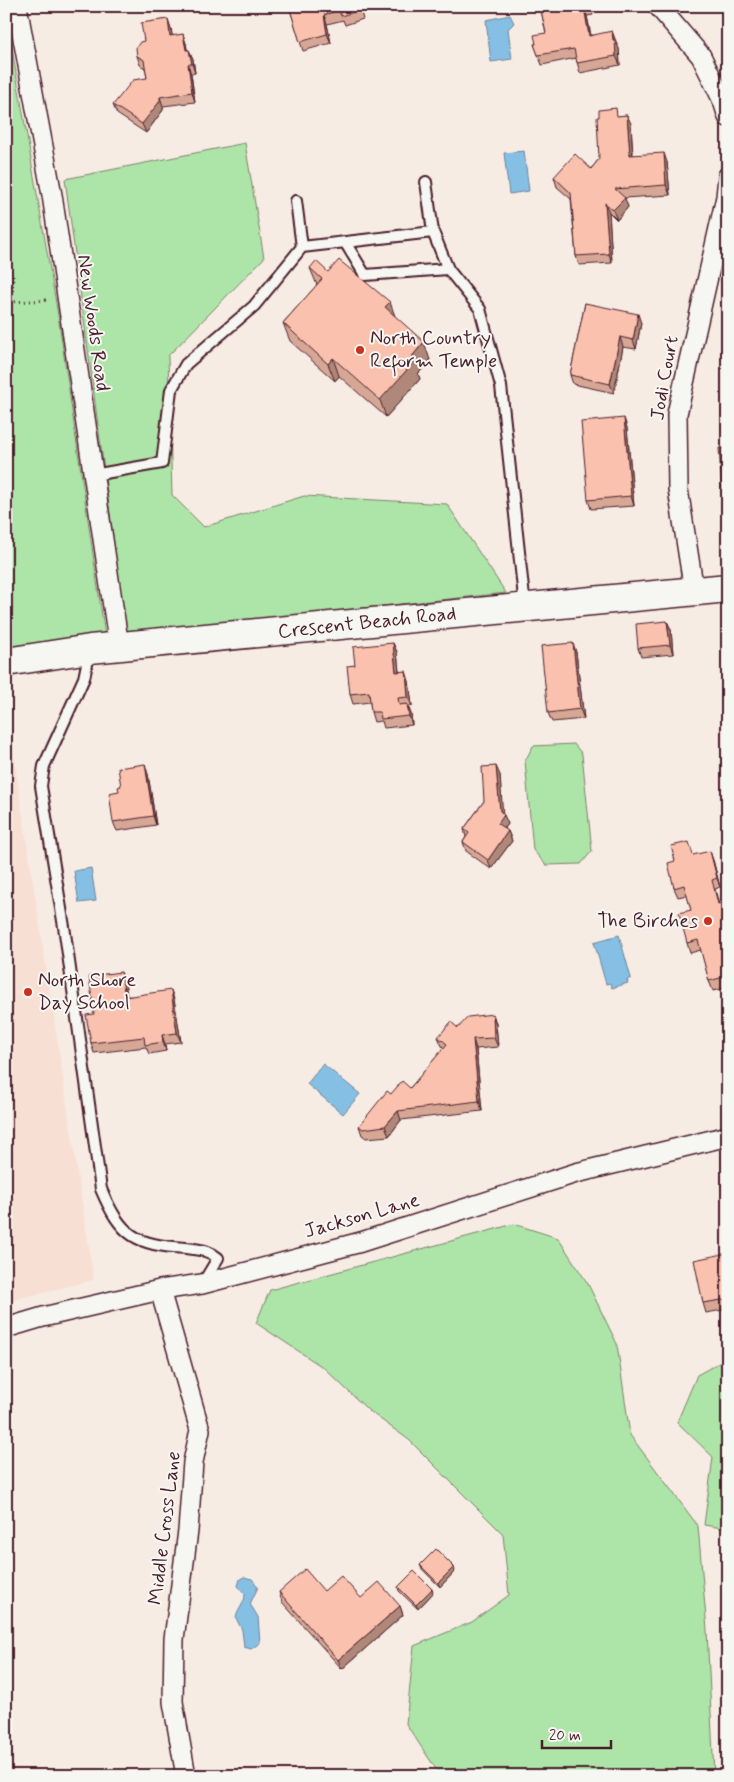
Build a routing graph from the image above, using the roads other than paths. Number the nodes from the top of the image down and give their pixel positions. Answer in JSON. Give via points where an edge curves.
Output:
{"nodes":[{"id":1,"x":17,"y":6,"type":"edge"},
{"id":2,"x":658,"y":6,"type":"edge"},
{"id":3,"x":728,"y":117,"type":"edge"},
{"id":4,"x":728,"y":176,"type":"edge"},
{"id":5,"x":426,"y":182,"type":"dead end"},
{"id":6,"x":296,"y":201,"type":"dead end"},
{"id":7,"x":433,"y":232,"type":"junction"},
{"id":8,"x":346,"y":242,"type":"junction"},
{"id":9,"x":302,"y":247,"type":"junction"},
{"id":10,"x":448,"y":269,"type":"junction"},
{"id":11,"x":93,"y":474,"type":"junction"},
{"id":12,"x":728,"y":588,"type":"edge"},
{"id":13,"x":694,"y":591,"type":"junction"},
{"id":14,"x":525,"y":607,"type":"junction"},
{"id":15,"x":119,"y":647,"type":"junction"},
{"id":16,"x":90,"y":649,"type":"junction"},
{"id":17,"x":6,"y":662,"type":"edge"},
{"id":18,"x":728,"y":1136,"type":"edge"},
{"id":19,"x":202,"y":1284,"type":"junction"},
{"id":20,"x":160,"y":1290,"type":"junction"},
{"id":21,"x":6,"y":1328,"type":"edge"},
{"id":22,"x":186,"y":1776,"type":"edge"}],
"edges":[{"from":1,"to":11,"type":"street","name":"New Woods Road","via":[[52,195]]},
{"from":2,"to":3,"type":"street","via":[[701,56]]},
{"from":4,"to":13,"type":"street","name":"Jodi Court","via":[[677,414],[678,489]]},
{"from":5,"to":7,"type":"lane"},
{"from":6,"to":9,"type":"lane"},
{"from":7,"to":8,"type":"lane"},
{"from":7,"to":10,"type":"lane"},
{"from":8,"to":9,"type":"lane"},
{"from":8,"to":10,"type":"lane","via":[[365,275]]},
{"from":9,"to":11,"type":"lane","via":[[254,306],[186,364],[171,390],[162,463]]},
{"from":10,"to":14,"type":"lane","via":[[480,309],[501,386]]},
{"from":11,"to":15,"type":"street","name":"New Woods Road"},
{"from":12,"to":13,"type":"street","name":"Crescent Beach Road"},
{"from":13,"to":14,"type":"street","name":"Crescent Beach Road"},
{"from":14,"to":15,"type":"street","name":"Crescent Beach Road"},
{"from":15,"to":16,"type":"street","name":"Crescent Beach Road"},
{"from":16,"to":17,"type":"street","name":"Crescent Beach Road"},
{"from":16,"to":19,"type":"lane","via":[[84,678],[44,766],[41,786],[66,933],[101,1189],[112,1215],[131,1236],[155,1246],[208,1250],[218,1258]]},
{"from":18,"to":19,"type":"street","name":"Jackson Lane","via":[[576,1173],[361,1242]]},
{"from":19,"to":20,"type":"street","name":"Jackson Lane"},
{"from":20,"to":21,"type":"street","name":"Jackson Lane"},
{"from":20,"to":22,"type":"street","name":"Middle Cross Lane","via":[[200,1430],[193,1462],[174,1639],[173,1702]]}]}
